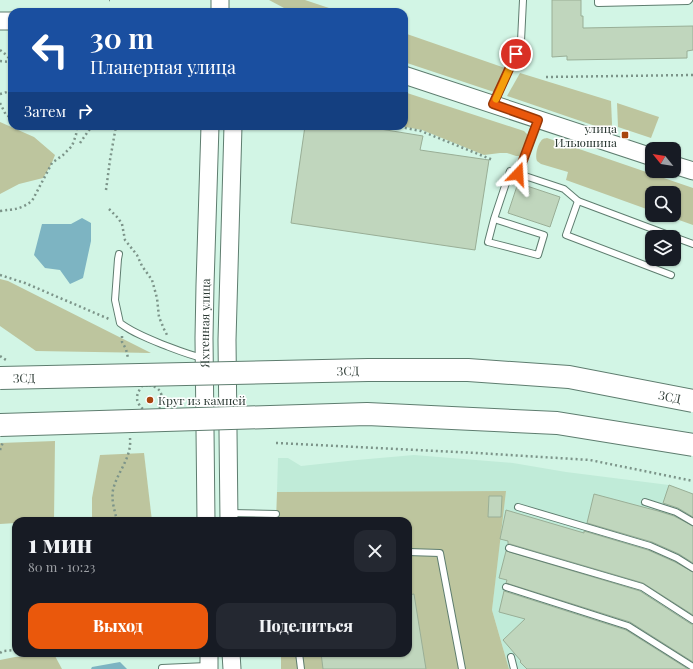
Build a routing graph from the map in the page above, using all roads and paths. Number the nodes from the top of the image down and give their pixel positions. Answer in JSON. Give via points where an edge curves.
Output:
{"nodes":[{"id":1,"x":523,"y":0,"type":"edge"},
{"id":2,"x":598,"y":0,"type":"edge"},
{"id":3,"x":689,"y":0,"type":"edge"},
{"id":4,"x":0,"y":50,"type":"edge"},
{"id":5,"x":8,"y":58,"type":"edge"},
{"id":6,"x":693,"y":75,"type":"edge"},
{"id":7,"x":408,"y":76,"type":"edge"},
{"id":8,"x":546,"y":77,"type":"dead end"},
{"id":9,"x":0,"y":103,"type":"edge"},
{"id":10,"x":493,"y":104,"type":"junction"},
{"id":11,"x":8,"y":116,"type":"edge"},
{"id":12,"x":538,"y":120,"type":"junction"},
{"id":13,"x":408,"y":128,"type":"edge"},
{"id":14,"x":77,"y":130,"type":"edge"},
{"id":15,"x":89,"y":130,"type":"edge"},
{"id":16,"x":115,"y":130,"type":"edge"},
{"id":17,"x":210,"y":130,"type":"edge"},
{"id":18,"x":233,"y":130,"type":"edge"},
{"id":19,"x":80,"y":143,"type":"dead end"},
{"id":20,"x":645,"y":156,"type":"edge"},
{"id":21,"x":492,"y":160,"type":"dead end"},
{"id":22,"x":681,"y":167,"type":"edge"},
{"id":23,"x":693,"y":171,"type":"edge"},
{"id":24,"x":518,"y":174,"type":"junction"},
{"id":25,"x":106,"y":190,"type":"dead end"},
{"id":26,"x":578,"y":200,"type":"junction"},
{"id":27,"x":109,"y":209,"type":"dead end"},
{"id":28,"x":0,"y":211,"type":"edge"},
{"id":29,"x":494,"y":219,"type":"junction"},
{"id":30,"x":656,"y":230,"type":"edge"},
{"id":31,"x":681,"y":240,"type":"edge"},
{"id":32,"x":693,"y":244,"type":"edge"},
{"id":33,"x":120,"y":254,"type":"dead end"},
{"id":34,"x":0,"y":275,"type":"edge"},
{"id":35,"x":671,"y":275,"type":"dead end"},
{"id":36,"x":5,"y":276,"type":"junction"},
{"id":37,"x":0,"y":278,"type":"edge"},
{"id":38,"x":120,"y":323,"type":"junction"},
{"id":39,"x":170,"y":339,"type":"dead end"},
{"id":40,"x":204,"y":358,"type":"junction"},
{"id":41,"x":0,"y":378,"type":"edge"},
{"id":42,"x":693,"y":401,"type":"edge"},
{"id":43,"x":138,"y":403,"type":"junction"},
{"id":44,"x":133,"y":407,"type":"dead end"},
{"id":45,"x":129,"y":431,"type":"dead end"},
{"id":46,"x":1,"y":433,"type":"edge"},
{"id":47,"x":276,"y":443,"type":"dead end"},
{"id":48,"x":693,"y":446,"type":"edge"},
{"id":49,"x":0,"y":450,"type":"edge"},
{"id":50,"x":693,"y":481,"type":"edge"},
{"id":51,"x":645,"y":502,"type":"dead end"},
{"id":52,"x":518,"y":507,"type":"dead end"},
{"id":53,"x":276,"y":514,"type":"dead end"},
{"id":54,"x":116,"y":517,"type":"edge"},
{"id":55,"x":206,"y":517,"type":"edge"},
{"id":56,"x":229,"y":517,"type":"edge"},
{"id":57,"x":693,"y":522,"type":"edge"},
{"id":58,"x":509,"y":548,"type":"dead end"},
{"id":59,"x":412,"y":552,"type":"edge"},
{"id":60,"x":693,"y":568,"type":"edge"},
{"id":61,"x":506,"y":587,"type":"dead end"},
{"id":62,"x":693,"y":620,"type":"edge"},
{"id":63,"x":12,"y":650,"type":"edge"},
{"id":64,"x":0,"y":652,"type":"edge"},
{"id":65,"x":231,"y":657,"type":"edge"},
{"id":66,"x":300,"y":657,"type":"edge"},
{"id":67,"x":511,"y":657,"type":"dead end"},
{"id":68,"x":211,"y":664,"type":"edge"},
{"id":69,"x":693,"y":667,"type":"edge"},
{"id":70,"x":162,"y":668,"type":"edge"},
{"id":71,"x":232,"y":669,"type":"edge"},
{"id":72,"x":301,"y":669,"type":"edge"},
{"id":73,"x":462,"y":669,"type":"edge"},
{"id":74,"x":514,"y":669,"type":"edge"}],
"edges":[{"from":1,"to":10,"type":"lane","via":[[521,41]]},
{"from":2,"to":3,"type":"lane","via":[[598,3]]},
{"from":4,"to":5,"type":"path"},
{"from":6,"to":8,"type":"path"},
{"from":7,"to":10,"type":"main road"},
{"from":9,"to":11,"type":"path"},
{"from":10,"to":12,"type":"main road"},
{"from":12,"to":20,"type":"main road"},
{"from":12,"to":24,"type":"lane"},
{"from":13,"to":21,"type":"path","via":[[422,131]]},
{"from":14,"to":28,"type":"path","via":[[72,146],[52,163],[32,201],[16,209]]},
{"from":15,"to":19,"type":"path"},
{"from":16,"to":25,"type":"path"},
{"from":17,"to":40,"type":"main road","name":"Яхтенная улица"},
{"from":18,"to":56,"type":"main road","name":"Яхтенная улица","via":[[227,340]]},
{"from":22,"to":23,"type":"main road"},
{"from":24,"to":26,"type":"lane","via":[[564,189]]},
{"from":24,"to":29,"type":"lane","via":[[510,171]]},
{"from":26,"to":30,"type":"lane"},
{"from":26,"to":35,"type":"lane","via":[[566,235]]},
{"from":27,"to":39,"type":"path","via":[[122,224],[125,240],[152,280],[159,317]]},
{"from":29,"to":29,"type":"lane","via":[[488,242],[538,255],[544,235]]},
{"from":31,"to":32,"type":"lane"},
{"from":33,"to":38,"type":"lane","via":[[115,300]]},
{"from":34,"to":36,"type":"path"},
{"from":36,"to":37,"type":"path"},
{"from":36,"to":38,"type":"path"},
{"from":38,"to":40,"type":"lane","via":[[147,338],[189,355]]},
{"from":40,"to":55,"type":"main road","name":"Яхтенная улица"},
{"from":41,"to":42,"type":"highway","name":"ЗСД","bridge":true,"via":[[468,370],[568,377]]},
{"from":43,"to":43,"type":"path","via":[[145,411],[155,412],[163,402],[161,392],[149,385],[142,386],[138,392]]},
{"from":43,"to":44,"type":"path"},
{"from":45,"to":54,"type":"path","via":[[131,446],[112,492]]},
{"from":46,"to":48,"type":"highway","bridge":true,"via":[[368,414],[557,423]]},
{"from":46,"to":49,"type":"path"},
{"from":47,"to":50,"type":"path","via":[[590,460]]},
{"from":51,"to":57,"type":"lane","via":[[676,512]]},
{"from":52,"to":60,"type":"lane","via":[[650,546]]},
{"from":53,"to":56,"type":"lane"},
{"from":58,"to":62,"type":"lane","via":[[642,587]]},
{"from":59,"to":73,"type":"lane","via":[[440,553]]},
{"from":61,"to":69,"type":"lane","via":[[628,626]]},
{"from":63,"to":64,"type":"path"},
{"from":65,"to":71,"type":"main road"},
{"from":66,"to":72,"type":"lane"},
{"from":67,"to":74,"type":"lane"},
{"from":68,"to":70,"type":"lane"}]}
